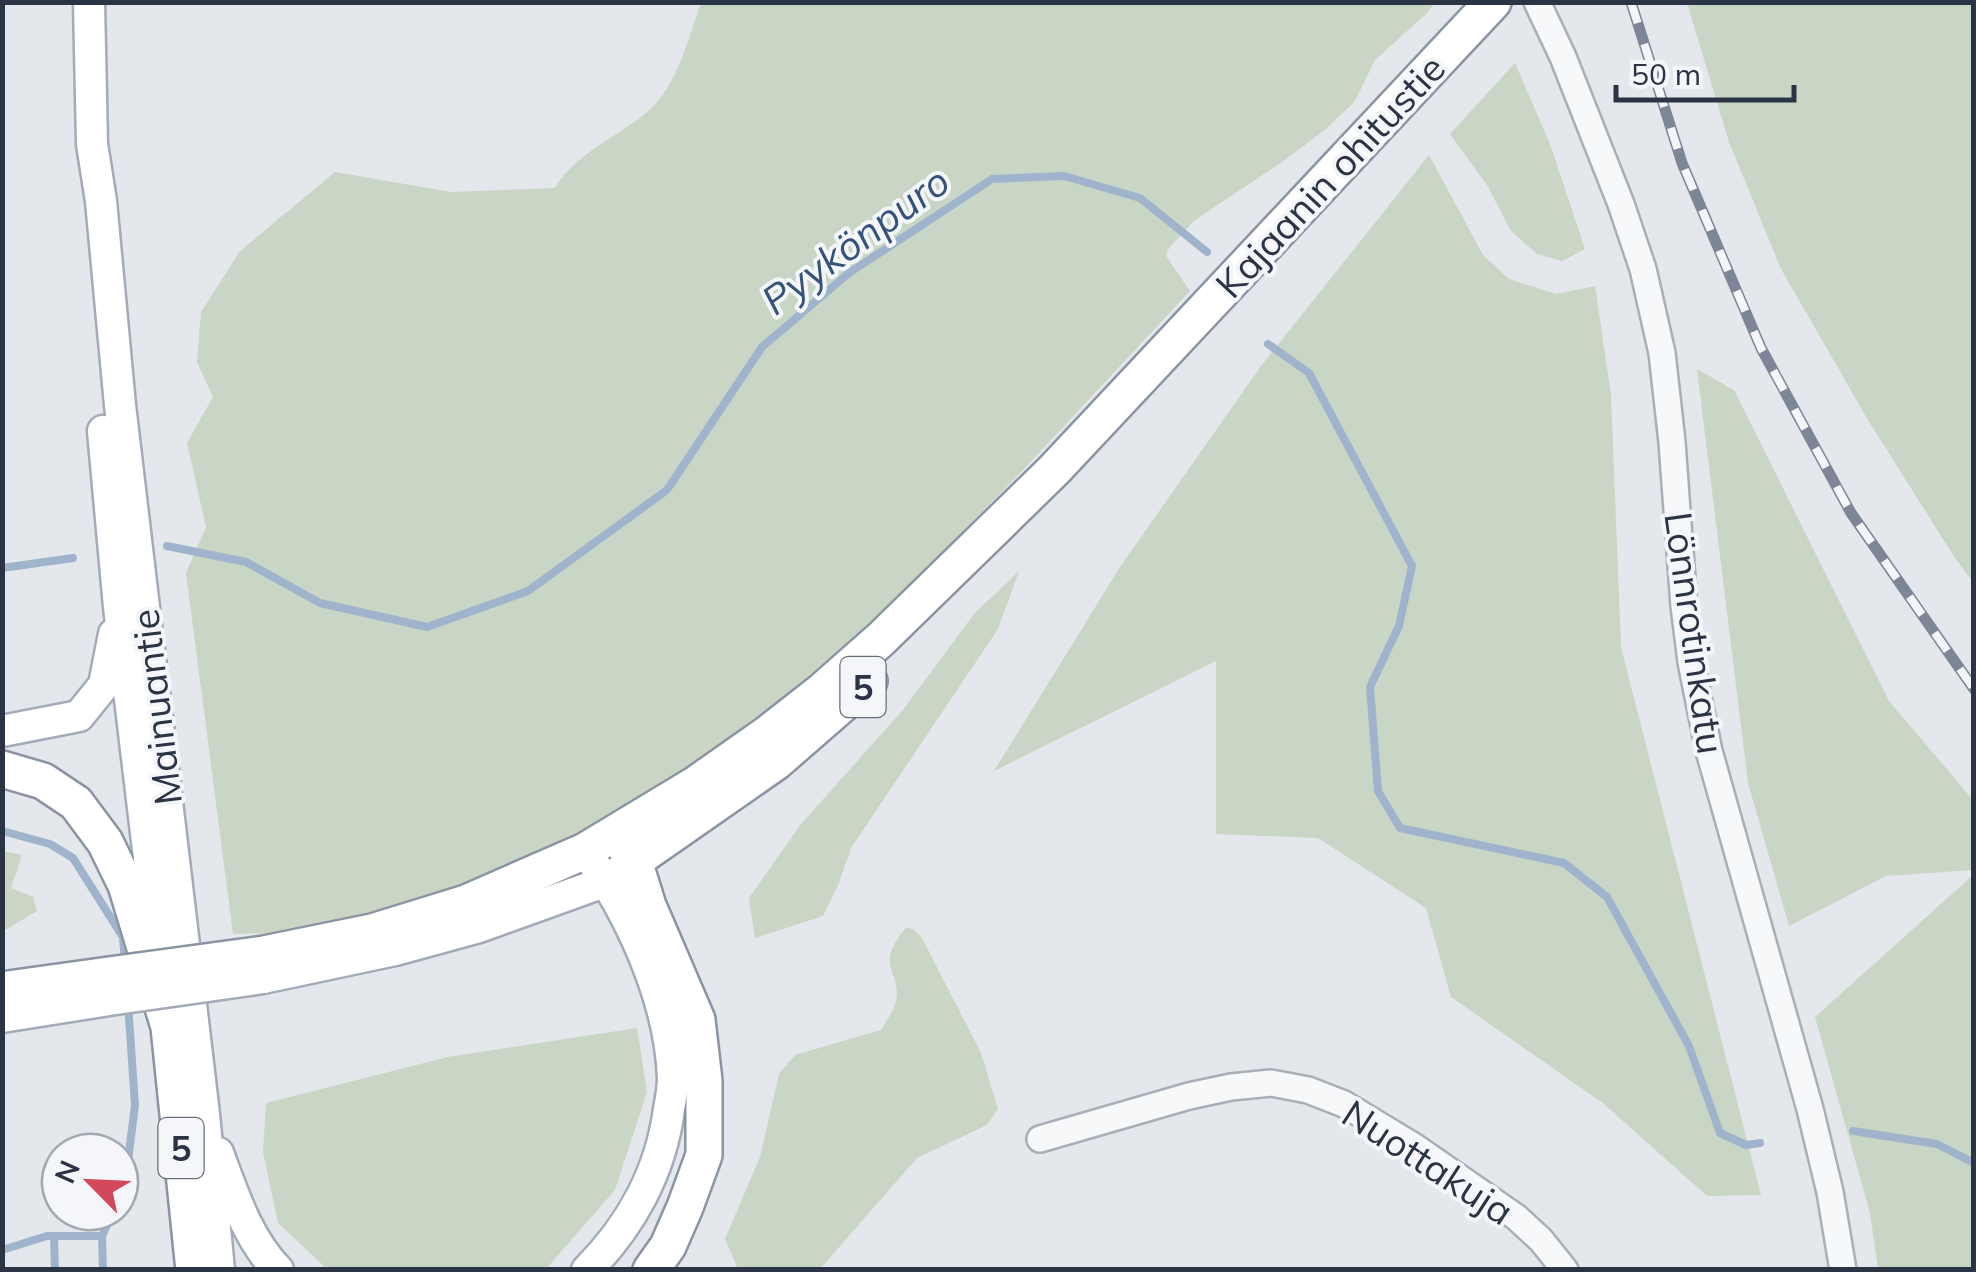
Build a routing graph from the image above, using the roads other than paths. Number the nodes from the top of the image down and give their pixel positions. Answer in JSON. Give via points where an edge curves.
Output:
{"nodes":[{"id":1,"x":89,"y":2,"type":"edge"},
{"id":2,"x":1493,"y":2,"type":"edge"},
{"id":3,"x":1537,"y":2,"type":"edge"},
{"id":4,"x":92,"y":144,"type":"junction"},
{"id":5,"x":119,"y":606,"type":"junction"},
{"id":6,"x":2,"y":731,"type":"edge"},
{"id":7,"x":2,"y":769,"type":"edge"},
{"id":8,"x":619,"y":858,"type":"junction"},
{"id":9,"x":264,"y":966,"type":"junction"},
{"id":10,"x":109,"y":987,"type":"junction"},
{"id":11,"x":2,"y":990,"type":"edge"},
{"id":12,"x":2,"y":1017,"type":"edge"},
{"id":13,"x":169,"y":1028,"type":"junction"},
{"id":14,"x":204,"y":1114,"type":"junction"},
{"id":15,"x":1040,"y":1140,"type":"dead end"},
{"id":16,"x":194,"y":1270,"type":"edge"},
{"id":17,"x":219,"y":1270,"type":"edge"},
{"id":18,"x":278,"y":1270,"type":"edge"},
{"id":19,"x":586,"y":1270,"type":"edge"},
{"id":20,"x":651,"y":1270,"type":"edge"},
{"id":21,"x":1565,"y":1270,"type":"edge"},
{"id":22,"x":1843,"y":1270,"type":"edge"}],
"edges":[{"from":1,"to":4,"type":"main road","name":"Mainuantie"},
{"from":2,"to":8,"type":"highway","name":"Kajaanin ohitustie","number":"5","via":[[1054,470],[881,639],[710,774]]},
{"from":3,"to":22,"type":"street","name":"Lönnrotinkatu","via":[[1643,269],[1662,353],[1698,698],[1814,1126]]},
{"from":4,"to":5,"type":"main road","name":"Mainuantie","via":[[84,197]]},
{"from":4,"to":14,"type":"main road","name":"Mainuantie"},
{"from":5,"to":6,"type":"main road","via":[[104,685],[80,716]]},
{"from":5,"to":13,"type":"main road","name":"Mainuantie"},
{"from":7,"to":13,"type":"highway","number":"5","via":[[43,781],[76,803],[105,842],[126,886]]},
{"from":8,"to":9,"type":"main road","number":"5","via":[[480,927],[394,950]]},
{"from":8,"to":9,"type":"highway","number":"5","via":[[585,851],[466,903]]},
{"from":8,"to":19,"type":"main road","via":[[629,922],[660,1005],[673,1081],[660,1154],[646,1189],[609,1248]]},
{"from":8,"to":20,"type":"highway","via":[[648,906],[697,1020],[704,1081],[704,1155],[668,1246]]},
{"from":9,"to":10,"type":"highway","number":"5","bridge":true},
{"from":10,"to":11,"type":"highway","number":"5"},
{"from":10,"to":12,"type":"main road","number":"5"},
{"from":13,"to":16,"type":"highway","name":"Mainuantie","number":"5"},
{"from":14,"to":17,"type":"main road","name":"Mainuantie"},
{"from":14,"to":18,"type":"main road","via":[[237,1203]]},
{"from":15,"to":21,"type":"street","name":"Nuottakuja","via":[[1232,1087],[1271,1083],[1308,1090],[1415,1147],[1516,1216]]}]}
